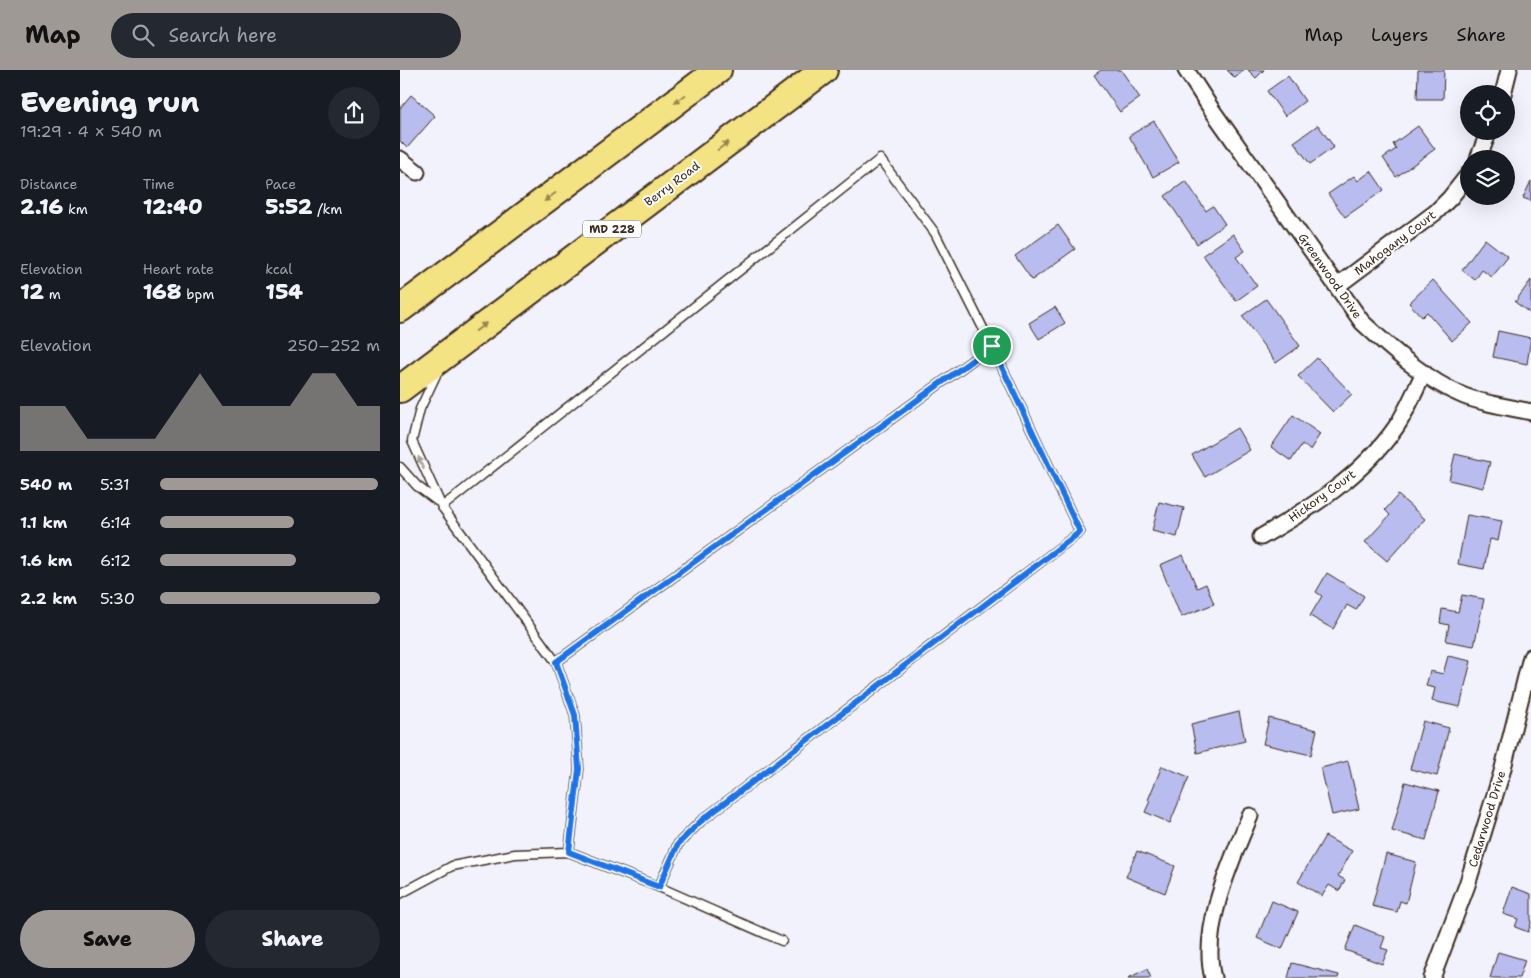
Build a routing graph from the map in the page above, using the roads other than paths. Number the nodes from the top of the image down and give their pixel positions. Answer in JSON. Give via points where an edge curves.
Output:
{"nodes":[{"id":1,"x":718,"y":70,"type":"edge"},
{"id":2,"x":824,"y":70,"type":"edge"},
{"id":3,"x":1186,"y":70,"type":"edge"},
{"id":4,"x":1509,"y":70,"type":"edge"},
{"id":5,"x":1505,"y":85,"type":"edge"},
{"id":6,"x":400,"y":159,"type":"edge"},
{"id":7,"x":417,"y":172,"type":"dead end"},
{"id":8,"x":1460,"y":186,"type":"edge"},
{"id":9,"x":1337,"y":286,"type":"junction"},
{"id":10,"x":400,"y":309,"type":"edge"},
{"id":11,"x":992,"y":346,"type":"junction"},
{"id":12,"x":447,"y":353,"type":"junction"},
{"id":13,"x":1424,"y":373,"type":"junction"},
{"id":14,"x":400,"y":389,"type":"edge"},
{"id":15,"x":1531,"y":412,"type":"edge"},
{"id":16,"x":400,"y":467,"type":"edge"},
{"id":17,"x":441,"y":505,"type":"junction"},
{"id":18,"x":1261,"y":537,"type":"dead end"},
{"id":19,"x":1531,"y":657,"type":"edge"},
{"id":20,"x":556,"y":662,"type":"junction"},
{"id":21,"x":1250,"y":816,"type":"dead end"},
{"id":22,"x":569,"y":852,"type":"junction"},
{"id":23,"x":659,"y":887,"type":"junction"},
{"id":24,"x":400,"y":894,"type":"edge"},
{"id":25,"x":782,"y":941,"type":"dead end"},
{"id":26,"x":1213,"y":978,"type":"edge"},
{"id":27,"x":1432,"y":978,"type":"edge"}],
"edges":[{"from":1,"to":10,"type":"highway","one_way":true},
{"from":12,"to":2,"type":"highway","name":"Berry Road","number":"MD 228","one_way":true},
{"from":3,"to":9,"type":"street","name":"Greenwood Drive"},
{"from":4,"to":5,"type":"street"},
{"from":6,"to":7,"type":"street"},
{"from":8,"to":9,"type":"street","name":"Mahogany Court","via":[[1436,212]]},
{"from":9,"to":13,"type":"street","name":"Greenwood Drive","via":[[1362,322],[1382,342]]},
{"from":11,"to":17,"type":"lane","via":[[934,233],[880,159]]},
{"from":11,"to":20,"type":"lane"},
{"from":11,"to":23,"type":"lane","via":[[1080,532],[701,821],[678,844]]},
{"from":12,"to":14,"type":"highway","name":"Berry Road","number":"MD 228"},
{"from":17,"to":12,"type":"lane","one_way":true,"via":[[412,441],[420,409]]},
{"from":13,"to":15,"type":"street","name":"Greenwood Drive","via":[[1465,396]]},
{"from":13,"to":18,"type":"street","name":"Hickory Court","via":[[1396,426],[1372,457],[1343,484]]},
{"from":16,"to":17,"type":"lane"},
{"from":17,"to":20,"type":"lane"},
{"from":19,"to":27,"type":"street","name":"Cedarwood Drive","via":[[1502,772],[1467,885]]},
{"from":20,"to":22,"type":"lane","via":[[575,715],[579,769]]},
{"from":21,"to":26,"type":"street","via":[[1218,899],[1210,946]]},
{"from":22,"to":23,"type":"lane"},
{"from":22,"to":24,"type":"lane","via":[[515,854],[452,866]]},
{"from":23,"to":25,"type":"lane"}]}
